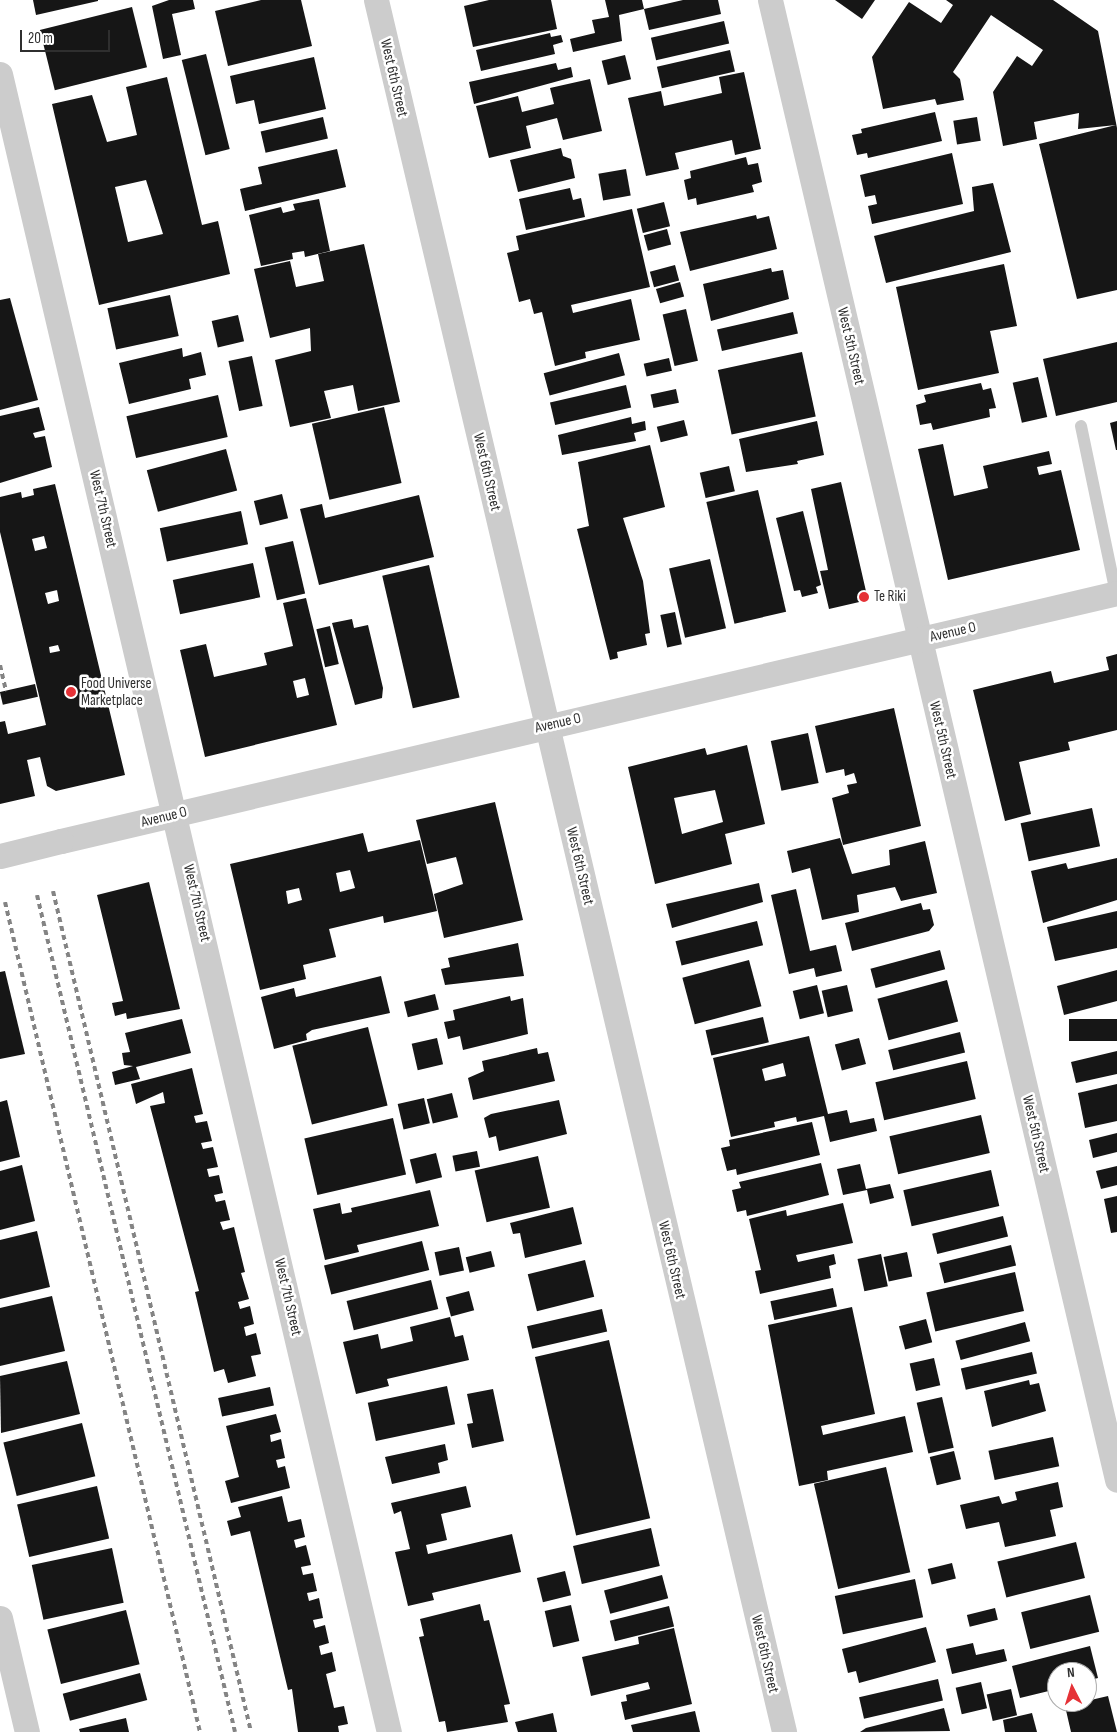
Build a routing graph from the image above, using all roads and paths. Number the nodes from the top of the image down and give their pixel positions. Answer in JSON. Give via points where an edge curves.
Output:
{"nodes":[{"id":1,"x":376,"y":0,"type":"edge"},
{"id":2,"x":770,"y":0,"type":"edge"},
{"id":3,"x":0,"y":74,"type":"edge"},
{"id":4,"x":1081,"y":426,"type":"dead end"},
{"id":5,"x":1116,"y":593,"type":"edge"},
{"id":6,"x":920,"y":639,"type":"junction"},
{"id":7,"x":546,"y":726,"type":"junction"},
{"id":8,"x":176,"y":814,"type":"junction"},
{"id":9,"x":0,"y":856,"type":"edge"},
{"id":10,"x":1117,"y":1480,"type":"edge"},
{"id":11,"x":0,"y":1618,"type":"edge"},
{"id":12,"x":27,"y":1732,"type":"edge"},
{"id":13,"x":389,"y":1732,"type":"edge"},
{"id":14,"x":784,"y":1732,"type":"edge"}],
"edges":[{"from":1,"to":7,"type":"street","name":"West 6th Street"},
{"from":2,"to":6,"type":"street","name":"West 5th Street"},
{"from":3,"to":8,"type":"street","name":"West 7th Street"},
{"from":4,"to":5,"type":"lane"},
{"from":5,"to":6,"type":"street","name":"Avenue O"},
{"from":6,"to":7,"type":"street","name":"Avenue O"},
{"from":6,"to":10,"type":"street","name":"West 5th Street"},
{"from":7,"to":8,"type":"street","name":"Avenue O"},
{"from":7,"to":14,"type":"street","name":"West 6th Street"},
{"from":8,"to":9,"type":"street","name":"Avenue O","bridge":true},
{"from":8,"to":13,"type":"street","name":"West 7th Street"},
{"from":11,"to":12,"type":"street"}]}
